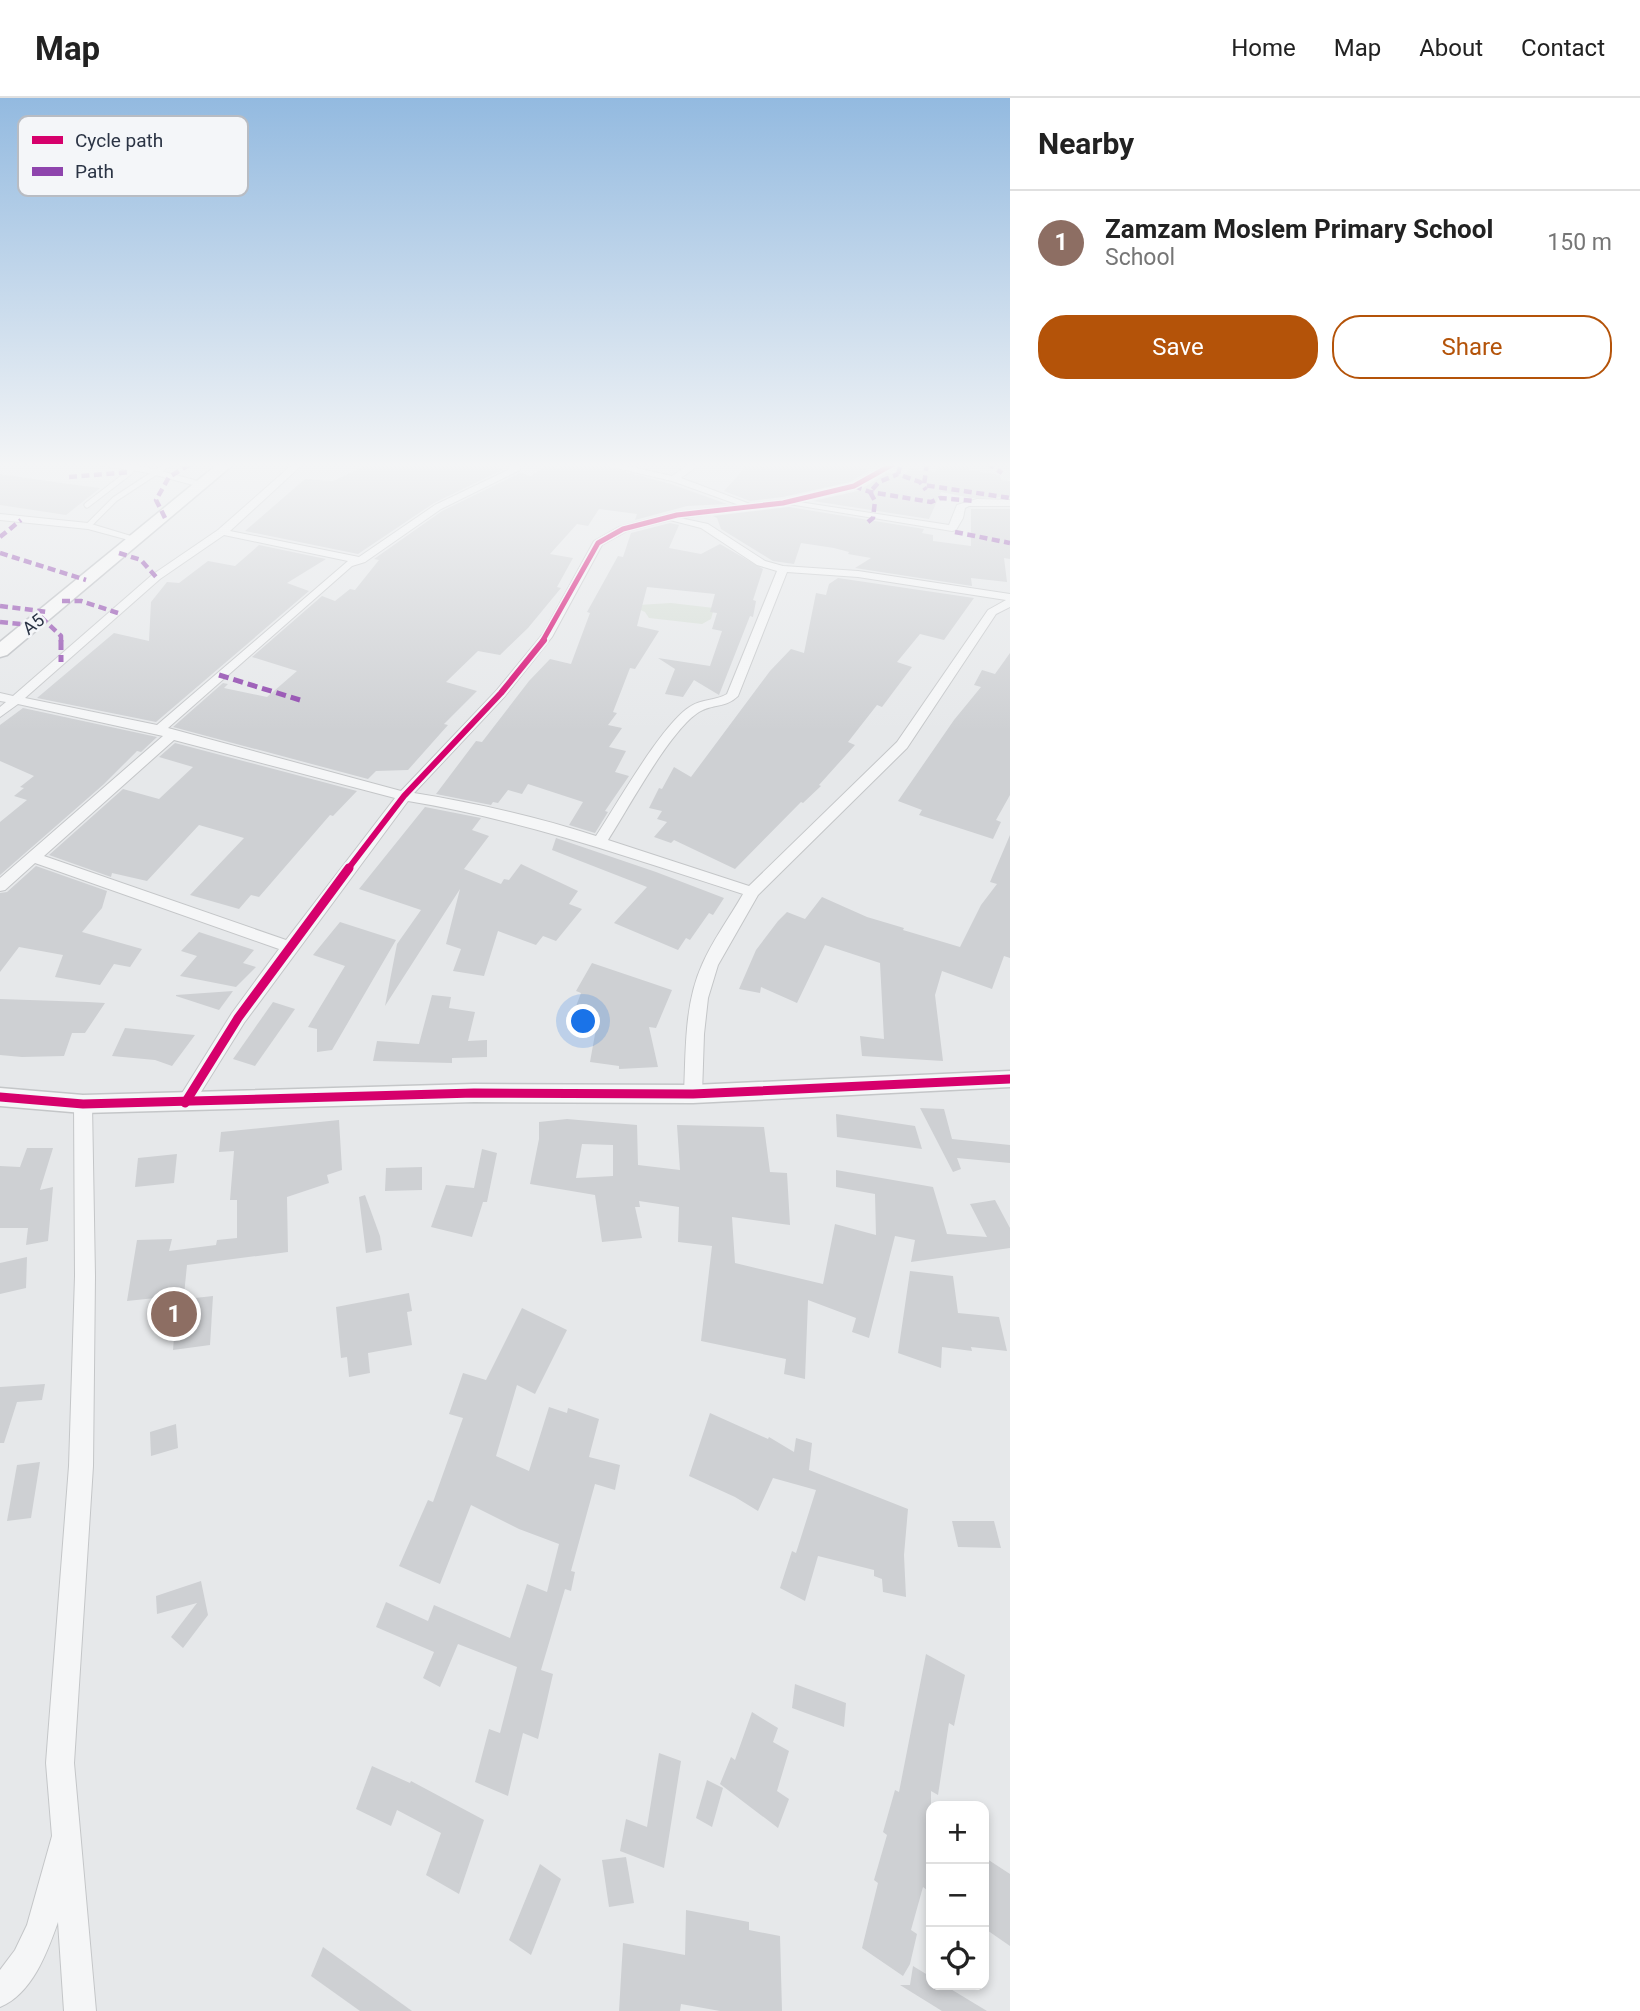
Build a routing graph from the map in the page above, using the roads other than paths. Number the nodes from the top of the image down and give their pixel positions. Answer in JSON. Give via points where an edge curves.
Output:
{"nodes":[{"id":1,"x":120,"y":552,"type":"edge"},
{"id":2,"x":192,"y":552,"type":"edge"},
{"id":3,"x":319,"y":552,"type":"edge"},
{"id":4,"x":374,"y":552,"type":"edge"},
{"id":5,"x":592,"y":552,"type":"edge"},
{"id":6,"x":746,"y":552,"type":"edge"},
{"id":7,"x":361,"y":561,"type":"junction"},
{"id":8,"x":783,"y":569,"type":"junction"},
{"id":9,"x":1010,"y":599,"type":"edge"},
{"id":10,"x":0,"y":651,"type":"edge"},
{"id":11,"x":0,"y":697,"type":"edge"},
{"id":12,"x":18,"y":700,"type":"junction"},
{"id":13,"x":0,"y":713,"type":"edge"},
{"id":14,"x":166,"y":732,"type":"junction"},
{"id":15,"x":404,"y":796,"type":"junction"},
{"id":16,"x":600,"y":842,"type":"junction"},
{"id":17,"x":33,"y":857,"type":"junction"},
{"id":18,"x":0,"y":886,"type":"edge"},
{"id":19,"x":752,"y":892,"type":"junction"},
{"id":20,"x":289,"y":947,"type":"junction"},
{"id":21,"x":1010,"y":1079,"type":"edge"},
{"id":22,"x":692,"y":1094,"type":"junction"},
{"id":23,"x":0,"y":1097,"type":"edge"},
{"id":24,"x":185,"y":1103,"type":"junction"},
{"id":25,"x":83,"y":1104,"type":"junction"},
{"id":26,"x":66,"y":1828,"type":"junction"},
{"id":27,"x":0,"y":1992,"type":"edge"},
{"id":28,"x":80,"y":2011,"type":"edge"}],
"edges":[{"from":1,"to":10,"type":"highway","name":"A5","number":"A5"},
{"from":2,"to":12,"type":"street","via":[[156,577]]},
{"from":3,"to":7,"type":"street"},
{"from":4,"to":7,"type":"street"},
{"from":5,"to":15,"type":"street","via":[[548,635],[501,693]]},
{"from":6,"to":8,"type":"street"},
{"from":7,"to":14,"type":"street","via":[[348,564]]},
{"from":8,"to":9,"type":"street","via":[[858,574]]},
{"from":8,"to":16,"type":"street","via":[[732,696],[696,708],[672,730]]},
{"from":9,"to":19,"type":"street","via":[[992,612],[902,745]]},
{"from":11,"to":12,"type":"street"},
{"from":12,"to":13,"type":"street"},
{"from":12,"to":14,"type":"street"},
{"from":14,"to":15,"type":"street"},
{"from":14,"to":17,"type":"street"},
{"from":15,"to":16,"type":"street","via":[[459,805]]},
{"from":15,"to":20,"type":"street"},
{"from":16,"to":19,"type":"street"},
{"from":17,"to":18,"type":"street"},
{"from":17,"to":20,"type":"street"},
{"from":19,"to":22,"type":"street","via":[[710,965],[700,998]]},
{"from":20,"to":24,"type":"street"},
{"from":21,"to":22,"type":"street"},
{"from":22,"to":24,"type":"street","via":[[474,1093]]},
{"from":23,"to":25,"type":"street"},
{"from":24,"to":25,"type":"street"},
{"from":25,"to":26,"type":"street","via":[[81,1466],[60,1763]]},
{"from":26,"to":27,"type":"street","via":[[43,1927],[12,1982]]},
{"from":26,"to":28,"type":"street"}]}
